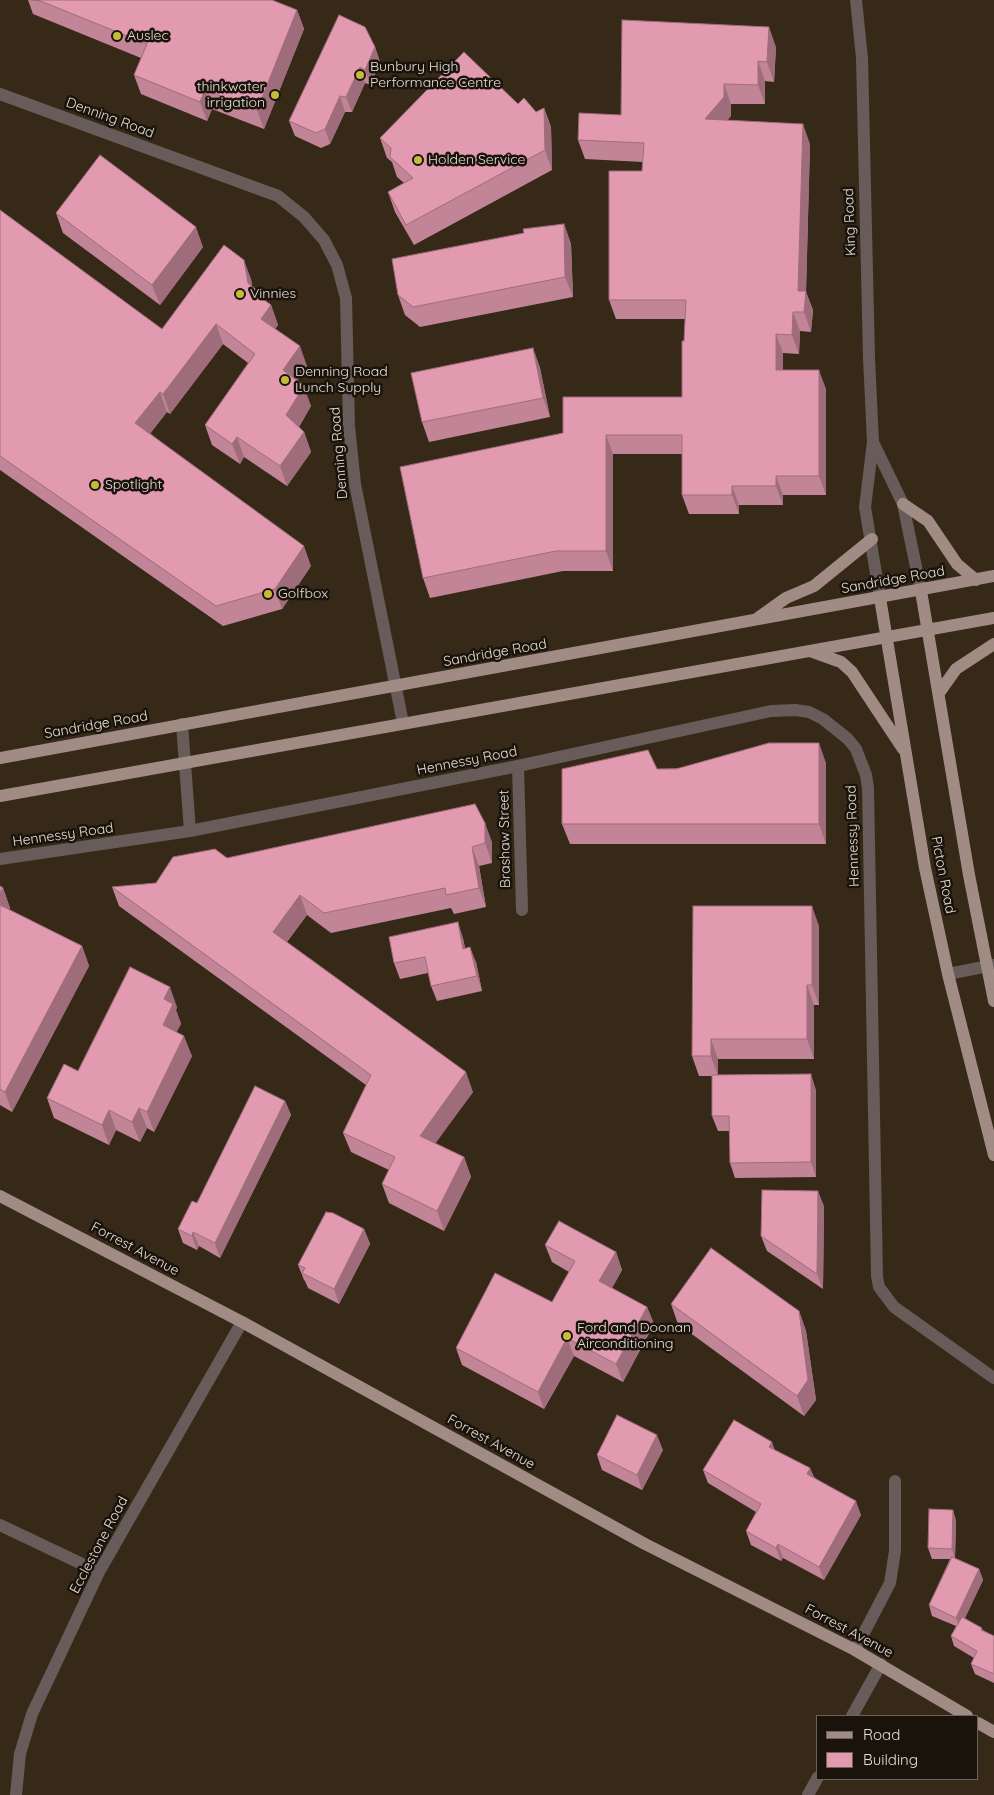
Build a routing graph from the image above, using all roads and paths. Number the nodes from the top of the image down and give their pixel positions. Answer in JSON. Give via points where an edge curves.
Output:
{"nodes":[{"id":1,"x":856,"y":0,"type":"edge"},
{"id":2,"x":0,"y":94,"type":"edge"},
{"id":3,"x":874,"y":442,"type":"junction"},
{"id":4,"x":903,"y":504,"type":"junction"},
{"id":5,"x":872,"y":539,"type":"junction"},
{"id":6,"x":994,"y":576,"type":"edge"},
{"id":7,"x":976,"y":580,"type":"junction"},
{"id":8,"x":920,"y":590,"type":"junction"},
{"id":9,"x":880,"y":598,"type":"junction"},
{"id":10,"x":994,"y":618,"type":"edge"},
{"id":11,"x":754,"y":620,"type":"junction"},
{"id":12,"x":928,"y":631,"type":"junction"},
{"id":13,"x":887,"y":638,"type":"junction"},
{"id":14,"x":994,"y":644,"type":"edge"},
{"id":15,"x":811,"y":652,"type":"junction"},
{"id":16,"x":395,"y":684,"type":"junction"},
{"id":17,"x":939,"y":694,"type":"junction"},
{"id":18,"x":403,"y":723,"type":"junction"},
{"id":19,"x":182,"y":724,"type":"junction"},
{"id":20,"x":906,"y":753,"type":"junction"},
{"id":21,"x":0,"y":758,"type":"edge"},
{"id":22,"x":187,"y":763,"type":"junction"},
{"id":23,"x":518,"y":766,"type":"junction"},
{"id":24,"x":0,"y":796,"type":"edge"},
{"id":25,"x":190,"y":831,"type":"junction"},
{"id":26,"x":0,"y":859,"type":"edge"},
{"id":27,"x":522,"y":910,"type":"dead end"},
{"id":28,"x":990,"y":966,"type":"edge"},
{"id":29,"x":948,"y":974,"type":"junction"},
{"id":30,"x":994,"y":1002,"type":"edge"},
{"id":31,"x":994,"y":1155,"type":"edge"},
{"id":32,"x":0,"y":1196,"type":"edge"},
{"id":33,"x":242,"y":1322,"type":"junction"},
{"id":34,"x":994,"y":1378,"type":"edge"},
{"id":35,"x":895,"y":1481,"type":"dead end"},
{"id":36,"x":0,"y":1525,"type":"edge"},
{"id":37,"x":99,"y":1572,"type":"junction"},
{"id":38,"x":855,"y":1650,"type":"junction"},
{"id":39,"x":881,"y":1664,"type":"junction"},
{"id":40,"x":853,"y":1715,"type":"edge"},
{"id":41,"x":965,"y":1715,"type":"edge"},
{"id":42,"x":979,"y":1724,"type":"edge"},
{"id":43,"x":994,"y":1732,"type":"edge"},
{"id":44,"x":816,"y":1780,"type":"edge"},
{"id":45,"x":16,"y":1795,"type":"edge"},
{"id":46,"x":808,"y":1795,"type":"edge"}],
"edges":[{"from":1,"to":3,"type":"street","name":"King Road","via":[[862,58]]},
{"from":2,"to":16,"type":"street","name":"Denning Road","via":[[278,196],[304,217],[324,240],[337,266],[346,298],[355,484]]},
{"from":3,"to":4,"type":"street","name":"King Road"},
{"from":3,"to":5,"type":"street","name":"King Road","via":[[865,507]]},
{"from":4,"to":7,"type":"main road","via":[[928,521],[957,564]]},
{"from":4,"to":8,"type":"street","name":"King Road"},
{"from":5,"to":9,"type":"street","name":"King Road"},
{"from":5,"to":11,"type":"main road","via":[[814,586],[786,598]]},
{"from":6,"to":7,"type":"main road","name":"Sandridge Road"},
{"from":7,"to":8,"type":"main road","name":"Sandridge Road"},
{"from":8,"to":9,"type":"main road","name":"Sandridge Road"},
{"from":8,"to":12,"type":"main road","name":"Picton Road"},
{"from":9,"to":11,"type":"main road","name":"Sandridge Road"},
{"from":9,"to":13,"type":"main road","name":"Picton Road"},
{"from":10,"to":12,"type":"main road"},
{"from":11,"to":16,"type":"main road","name":"Sandridge Road"},
{"from":12,"to":13,"type":"main road"},
{"from":12,"to":17,"type":"main road","name":"Picton Road"},
{"from":13,"to":15,"type":"main road"},
{"from":13,"to":20,"type":"main road","name":"Picton Road"},
{"from":14,"to":17,"type":"main road","via":[[956,669]]},
{"from":15,"to":18,"type":"main road"},
{"from":15,"to":20,"type":"main road","via":[[841,662],[852,672]]},
{"from":16,"to":18,"type":"street","name":"Denning Road"},
{"from":16,"to":19,"type":"main road","name":"Sandridge Road"},
{"from":17,"to":28,"type":"main road","name":"Picton Road"},
{"from":18,"to":22,"type":"main road"},
{"from":19,"to":21,"type":"main road","name":"Sandridge Road"},
{"from":19,"to":22,"type":"street"},
{"from":20,"to":29,"type":"main road","name":"Picton Road","via":[[925,868]]},
{"from":22,"to":24,"type":"main road"},
{"from":22,"to":25,"type":"street"},
{"from":23,"to":25,"type":"street","name":"Hennessy Road"},
{"from":23,"to":27,"type":"street","name":"Brashaw Street"},
{"from":23,"to":34,"type":"street","name":"Hennessy Road","via":[[783,710],[809,712],[848,739],[862,763],[868,788],[879,1287],[894,1307]]},
{"from":25,"to":26,"type":"street","name":"Hennessy Road"},
{"from":28,"to":29,"type":"street"},
{"from":28,"to":30,"type":"main road","name":"Picton Road"},
{"from":29,"to":31,"type":"main road","name":"Picton Road"},
{"from":32,"to":33,"type":"main road","name":"Forrest Avenue"},
{"from":33,"to":37,"type":"street","name":"Ecclestone Road"},
{"from":33,"to":38,"type":"main road","name":"Forrest Avenue","via":[[645,1544]]},
{"from":35,"to":38,"type":"street","via":[[895,1551],[890,1583]]},
{"from":36,"to":37,"type":"street"},
{"from":37,"to":45,"type":"street","name":"Ecclestone Road","via":[[32,1714],[20,1754]]},
{"from":38,"to":39,"type":"main road","name":"Forrest Avenue"},
{"from":39,"to":40,"type":"street"},
{"from":39,"to":41,"type":"main road","name":"Forrest Avenue"},
{"from":42,"to":43,"type":"main road"},
{"from":44,"to":46,"type":"street"}]}
